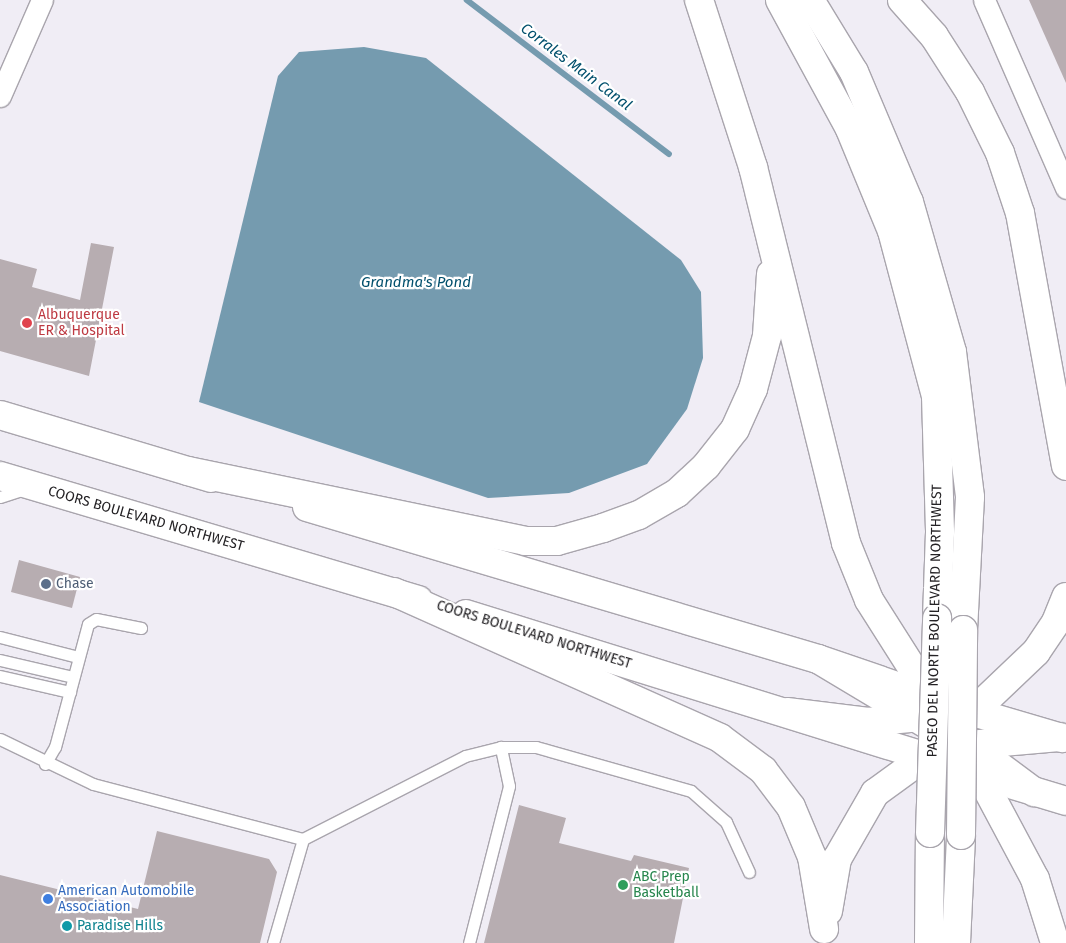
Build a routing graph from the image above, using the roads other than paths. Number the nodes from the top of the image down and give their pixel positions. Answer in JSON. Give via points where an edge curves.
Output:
{"nodes":[{"id":1,"x":42,"y":0,"type":"edge"},
{"id":2,"x":699,"y":0,"type":"edge"},
{"id":3,"x":780,"y":0,"type":"edge"},
{"id":4,"x":810,"y":0,"type":"edge"},
{"id":5,"x":902,"y":0,"type":"edge"},
{"id":6,"x":984,"y":0,"type":"edge"},
{"id":7,"x":0,"y":96,"type":"edge"},
{"id":8,"x":1066,"y":188,"type":"edge"},
{"id":9,"x":773,"y":247,"type":"junction"},
{"id":10,"x":0,"y":415,"type":"edge"},
{"id":11,"x":1066,"y":466,"type":"edge"},
{"id":12,"x":188,"y":471,"type":"junction"},
{"id":13,"x":0,"y":476,"type":"edge"},
{"id":14,"x":32,"y":486,"type":"junction"},
{"id":15,"x":0,"y":498,"type":"edge"},
{"id":16,"x":394,"y":592,"type":"junction"},
{"id":17,"x":1066,"y":597,"type":"edge"},
{"id":18,"x":140,"y":628,"type":"dead end"},
{"id":19,"x":0,"y":637,"type":"edge"},
{"id":20,"x":78,"y":656,"type":"junction"},
{"id":21,"x":0,"y":660,"type":"edge"},
{"id":22,"x":0,"y":676,"type":"edge"},
{"id":23,"x":73,"y":678,"type":"junction"},
{"id":24,"x":70,"y":692,"type":"junction"},
{"id":25,"x":929,"y":711,"type":"junction"},
{"id":26,"x":787,"y":712,"type":"junction"},
{"id":27,"x":973,"y":712,"type":"junction"},
{"id":28,"x":1063,"y":738,"type":"edge"},
{"id":29,"x":0,"y":739,"type":"edge"},
{"id":30,"x":964,"y":746,"type":"junction"},
{"id":31,"x":501,"y":747,"type":"junction"},
{"id":32,"x":926,"y":756,"type":"junction"},
{"id":33,"x":44,"y":764,"type":"junction"},
{"id":34,"x":979,"y":774,"type":"junction"},
{"id":35,"x":1034,"y":792,"type":"junction"},
{"id":36,"x":1066,"y":801,"type":"edge"},
{"id":37,"x":303,"y":839,"type":"junction"},
{"id":38,"x":749,"y":872,"type":"dead end"},
{"id":39,"x":825,"y":936,"type":"edge"},
{"id":40,"x":273,"y":943,"type":"edge"},
{"id":41,"x":469,"y":943,"type":"edge"},
{"id":42,"x":929,"y":943,"type":"edge"},
{"id":43,"x":956,"y":943,"type":"edge"},
{"id":44,"x":1055,"y":943,"type":"edge"}],
"edges":[{"from":1,"to":7,"type":"street"},
{"from":2,"to":9,"type":"main road","via":[[753,167]]},
{"from":3,"to":42,"type":"main road","name":"PASEO DEL NORTE BOULEVARD NORTHWEST","bridge":true,"via":[[850,129],[892,231],[936,396],[940,532]]},
{"from":4,"to":43,"type":"main road","name":"PASEO DEL NORTE BOULEVARD NORTHWEST","bridge":true,"via":[[854,72],[909,202],[952,352],[970,497],[963,630]]},
{"from":5,"to":11,"type":"main road","via":[[934,36],[970,92],[1000,153],[1020,213]]},
{"from":6,"to":8,"type":"street"},
{"from":9,"to":12,"type":"main road","via":[[768,336],[753,389],[735,429],[706,466],[677,493],[639,514],[557,541],[525,541]]},
{"from":9,"to":25,"type":"main road","via":[[846,542],[869,600]]},
{"from":10,"to":12,"type":"main road"},
{"from":12,"to":25,"type":"main road","via":[[818,659]]},
{"from":13,"to":14,"type":"main road","name":"COORS BOULEVARD NORTHWEST"},
{"from":14,"to":15,"type":"lane"},
{"from":14,"to":16,"type":"main road","name":"COORS BOULEVARD NORTHWEST"},
{"from":16,"to":26,"type":"main road","name":"COORS BOULEVARD NORTHWEST"},
{"from":16,"to":39,"type":"main road","via":[[720,738],[763,770],[792,808],[812,857]]},
{"from":17,"to":27,"type":"main road","via":[[1056,622],[1036,652]]},
{"from":18,"to":20,"type":"lane","via":[[96,619],[84,630]]},
{"from":19,"to":20,"type":"lane"},
{"from":20,"to":23,"type":"lane"},
{"from":21,"to":23,"type":"lane"},
{"from":22,"to":24,"type":"lane"},
{"from":23,"to":24,"type":"lane"},
{"from":24,"to":33,"type":"lane","via":[[55,748]]},
{"from":25,"to":26,"type":"main road","via":[[868,722]]},
{"from":25,"to":27,"type":"main road"},
{"from":25,"to":30,"type":"main road","via":[[940,732]]},
{"from":26,"to":32,"type":"main road","name":"COORS BOULEVARD NORTHWEST"},
{"from":27,"to":28,"type":"main road"},
{"from":28,"to":30,"type":"main road"},
{"from":29,"to":33,"type":"lane"},
{"from":30,"to":32,"type":"main road"},
{"from":30,"to":34,"type":"main road"},
{"from":30,"to":35,"type":"main road"},
{"from":31,"to":37,"type":"lane","via":[[465,756]]},
{"from":31,"to":38,"type":"lane","via":[[536,747],[674,783],[691,791],[726,822]]},
{"from":31,"to":41,"type":"lane","via":[[509,786]]},
{"from":32,"to":34,"type":"main road","name":"COORS BOULEVARD NORTHWEST"},
{"from":32,"to":39,"type":"main road","via":[[874,793],[838,859]]},
{"from":33,"to":37,"type":"lane","via":[[94,784]]},
{"from":34,"to":35,"type":"main road","name":"COORS BOULEVARD NORTHWEST"},
{"from":34,"to":44,"type":"main road","via":[[1035,879]]},
{"from":35,"to":36,"type":"main road","name":"COORS BOULEVARD NORTHWEST"},
{"from":37,"to":40,"type":"lane"}]}
